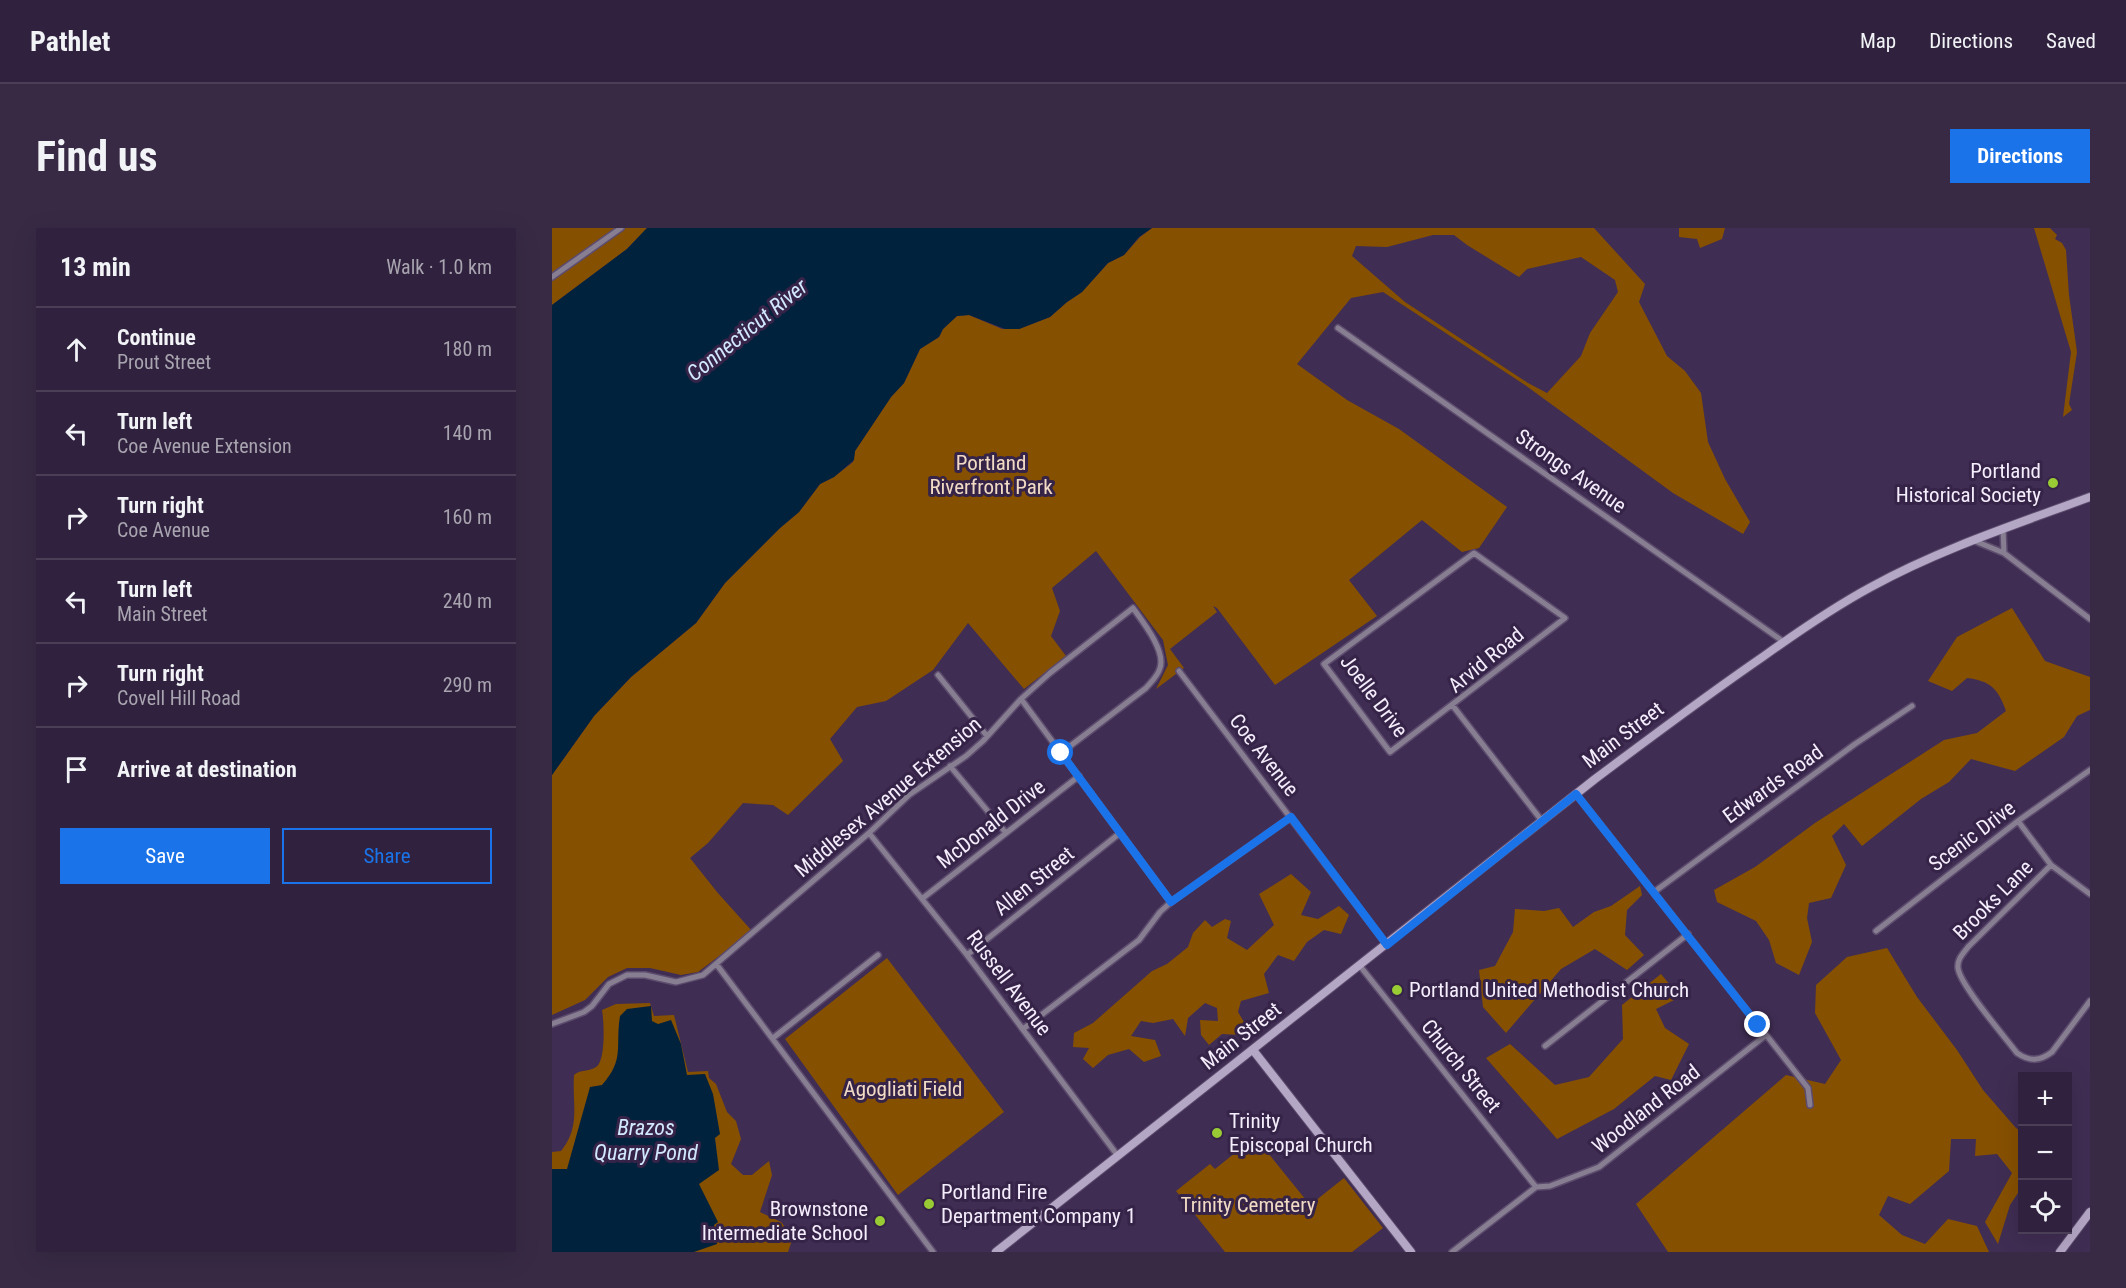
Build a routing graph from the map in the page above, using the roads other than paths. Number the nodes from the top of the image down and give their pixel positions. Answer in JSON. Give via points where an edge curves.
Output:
{"nodes":[{"id":1,"x":621,"y":228,"type":"edge"},
{"id":2,"x":552,"y":277,"type":"edge"},
{"id":3,"x":1338,"y":328,"type":"dead end"},
{"id":4,"x":2090,"y":497,"type":"edge"},
{"id":5,"x":2003,"y":530,"type":"junction"},
{"id":6,"x":1975,"y":541,"type":"junction"},
{"id":7,"x":1474,"y":553,"type":"joint"},
{"id":8,"x":2004,"y":554,"type":"junction"},
{"id":9,"x":2090,"y":619,"type":"edge"},
{"id":10,"x":1784,"y":642,"type":"junction"},
{"id":11,"x":1179,"y":671,"type":"dead end"},
{"id":12,"x":938,"y":675,"type":"dead end"},
{"id":13,"x":1021,"y":699,"type":"junction"},
{"id":14,"x":1453,"y":706,"type":"junction"},
{"id":15,"x":1912,"y":706,"type":"dead end"},
{"id":16,"x":987,"y":736,"type":"junction"},
{"id":17,"x":1061,"y":753,"type":"junction"},
{"id":18,"x":950,"y":766,"type":"junction"},
{"id":19,"x":2090,"y":770,"type":"edge"},
{"id":20,"x":1079,"y":776,"type":"junction"},
{"id":21,"x":1576,"y":794,"type":"junction"},
{"id":22,"x":1291,"y":817,"type":"junction"},
{"id":23,"x":1542,"y":821,"type":"junction"},
{"id":24,"x":2018,"y":821,"type":"junction"},
{"id":25,"x":869,"y":833,"type":"junction"},
{"id":26,"x":1006,"y":833,"type":"junction"},
{"id":27,"x":1120,"y":833,"type":"junction"},
{"id":28,"x":2051,"y":865,"type":"junction"},
{"id":29,"x":1654,"y":892,"type":"junction"},
{"id":30,"x":2090,"y":894,"type":"edge"},
{"id":31,"x":923,"y":898,"type":"junction"},
{"id":32,"x":1171,"y":902,"type":"junction"},
{"id":33,"x":1876,"y":931,"type":"dead end"},
{"id":34,"x":1688,"y":934,"type":"junction"},
{"id":35,"x":1387,"y":945,"type":"junction"},
{"id":36,"x":878,"y":955,"type":"dead end"},
{"id":37,"x":967,"y":955,"type":"junction"},
{"id":38,"x":717,"y":964,"type":"junction"},
{"id":39,"x":1360,"y":966,"type":"junction"},
{"id":40,"x":2090,"y":1001,"type":"edge"},
{"id":41,"x":552,"y":1024,"type":"edge"},
{"id":42,"x":1023,"y":1029,"type":"junction"},
{"id":43,"x":1766,"y":1035,"type":"junction"},
{"id":44,"x":773,"y":1038,"type":"junction"},
{"id":45,"x":1545,"y":1046,"type":"dead end"},
{"id":46,"x":1253,"y":1050,"type":"junction"},
{"id":47,"x":1810,"y":1105,"type":"dead end"},
{"id":48,"x":1118,"y":1156,"type":"junction"},
{"id":49,"x":1536,"y":1187,"type":"junction"},
{"id":50,"x":2090,"y":1212,"type":"edge"},
{"id":51,"x":933,"y":1252,"type":"edge"},
{"id":52,"x":996,"y":1252,"type":"edge"},
{"id":53,"x":1411,"y":1252,"type":"edge"},
{"id":54,"x":1452,"y":1252,"type":"edge"},
{"id":55,"x":2060,"y":1252,"type":"edge"}],
"edges":[{"from":1,"to":2,"type":"street"},
{"from":3,"to":10,"type":"street","name":"Strongs Avenue"},
{"from":4,"to":5,"type":"main road","name":"Main Street"},
{"from":5,"to":6,"type":"main road","name":"Main Street"},
{"from":5,"to":8,"type":"street"},
{"from":6,"to":8,"type":"street"},
{"from":6,"to":10,"type":"main road","name":"Main Street","via":[[1873,586]]},
{"from":7,"to":14,"type":"street","name":"Arvid Road","via":[[1565,618]]},
{"from":7,"to":14,"type":"street","name":"Joelle Drive","via":[[1324,664],[1390,752]]},
{"from":8,"to":9,"type":"street"},
{"from":10,"to":21,"type":"main road","name":"Main Street"},
{"from":11,"to":22,"type":"street","name":"Coe Avenue"},
{"from":12,"to":16,"type":"street"},
{"from":13,"to":16,"type":"street","name":"Middlesex Avenue Extension"},
{"from":13,"to":17,"type":"street"},
{"from":13,"to":17,"type":"street","name":"Middlesex Avenue Extension","via":[[1133,608],[1155,641],[1161,666],[1146,688]]},
{"from":14,"to":23,"type":"street","name":"Arvid Road"},
{"from":15,"to":29,"type":"street","name":"Edwards Road"},
{"from":16,"to":18,"type":"street","name":"Middlesex Avenue Extension"},
{"from":17,"to":20,"type":"street"},
{"from":18,"to":25,"type":"street","name":"Middlesex Avenue Extension","via":[[909,795]]},
{"from":18,"to":26,"type":"street"},
{"from":19,"to":24,"type":"street","name":"Scenic Drive"},
{"from":20,"to":26,"type":"street","name":"McDonald Drive"},
{"from":20,"to":27,"type":"street"},
{"from":21,"to":23,"type":"main road","name":"Main Street"},
{"from":21,"to":29,"type":"street"},
{"from":22,"to":32,"type":"street"},
{"from":22,"to":35,"type":"street","name":"Coe Avenue"},
{"from":23,"to":35,"type":"main road","name":"Main Street"},
{"from":24,"to":28,"type":"street"},
{"from":24,"to":33,"type":"street","name":"Scenic Drive"},
{"from":25,"to":31,"type":"street","name":"Russell Avenue"},
{"from":25,"to":38,"type":"street","name":"Middlesex Avenue Extension"},
{"from":26,"to":31,"type":"street","name":"McDonald Drive"},
{"from":27,"to":32,"type":"street"},
{"from":27,"to":37,"type":"street","name":"Allen Street"},
{"from":28,"to":30,"type":"street"},
{"from":28,"to":40,"type":"street","name":"Brooks Lane","via":[[1968,947],[1959,959],[1958,969],[1984,1010],[2025,1059],[2043,1058],[2052,1052]]},
{"from":29,"to":34,"type":"street"},
{"from":31,"to":37,"type":"street","name":"Russell Avenue"},
{"from":32,"to":42,"type":"street","via":[[1139,940]]},
{"from":34,"to":43,"type":"street"},
{"from":34,"to":45,"type":"street"},
{"from":35,"to":39,"type":"main road","name":"Main Street"},
{"from":36,"to":44,"type":"street"},
{"from":37,"to":42,"type":"street","name":"Russell Avenue"},
{"from":38,"to":41,"type":"street","name":"Middlesex Avenue Extension","via":[[703,975],[681,981],[641,974],[623,977],[609,984],[584,1012]]},
{"from":38,"to":44,"type":"street"},
{"from":39,"to":46,"type":"main road","name":"Main Street"},
{"from":39,"to":49,"type":"street","name":"Church Street"},
{"from":42,"to":48,"type":"street","name":"Russell Avenue"},
{"from":43,"to":47,"type":"street","via":[[1808,1088]]},
{"from":43,"to":49,"type":"street","name":"Woodland Road","via":[[1599,1167],[1550,1186]]},
{"from":44,"to":51,"type":"street"},
{"from":46,"to":48,"type":"main road","name":"Main Street"},
{"from":46,"to":53,"type":"main road"},
{"from":48,"to":52,"type":"main road","name":"Main Street"},
{"from":49,"to":54,"type":"street"},
{"from":50,"to":55,"type":"main road"}]}
